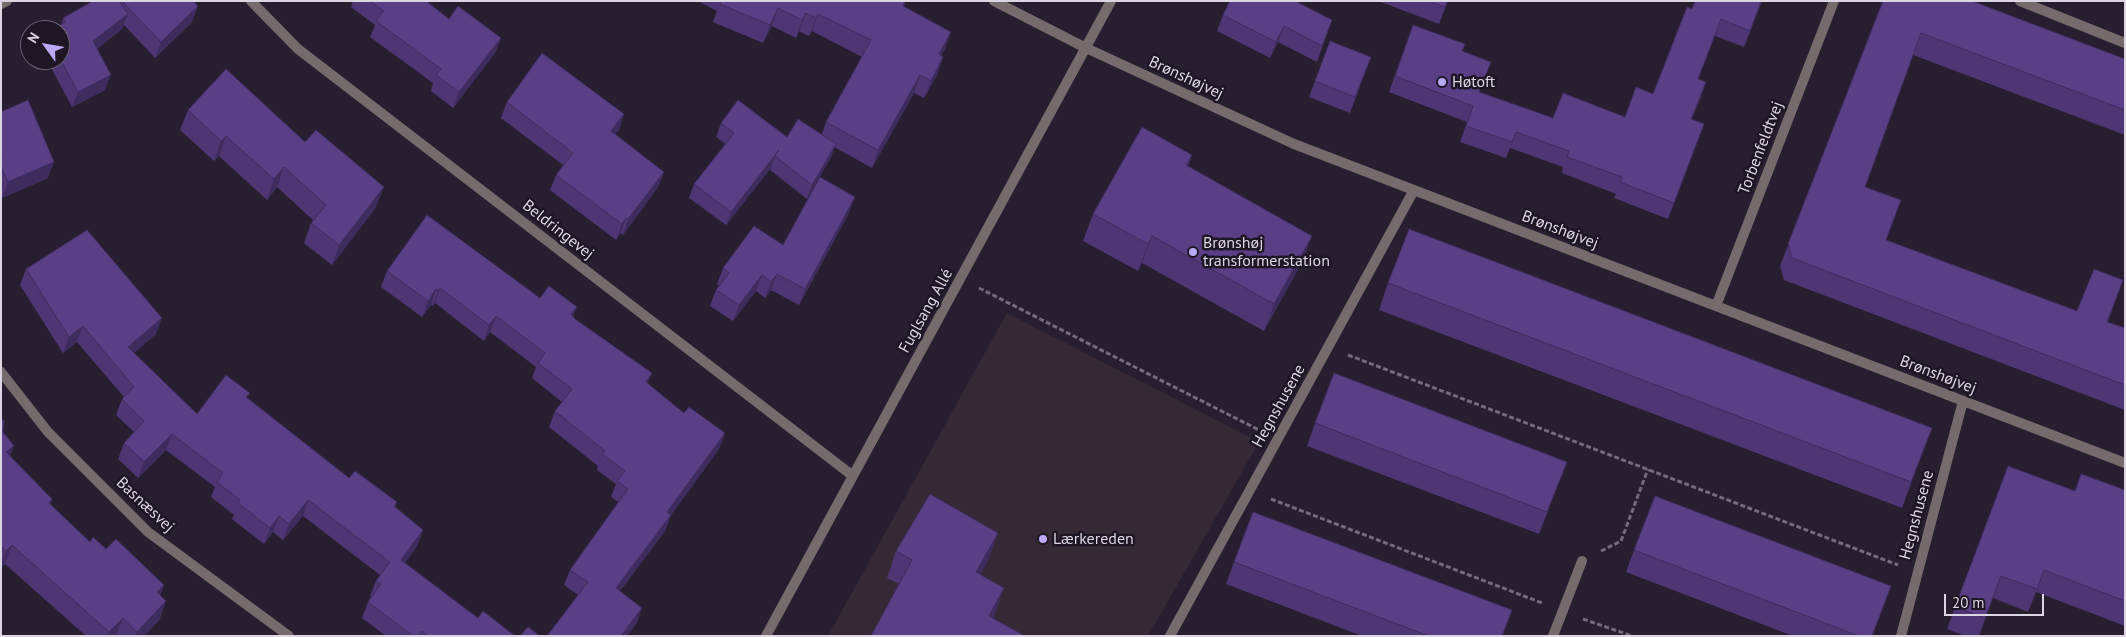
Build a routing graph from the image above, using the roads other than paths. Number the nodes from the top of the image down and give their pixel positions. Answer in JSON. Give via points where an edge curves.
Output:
{"nodes":[{"id":1,"x":6,"y":1,"type":"edge"},
{"id":2,"x":251,"y":1,"type":"edge"},
{"id":3,"x":994,"y":1,"type":"edge"},
{"id":4,"x":1111,"y":1,"type":"edge"},
{"id":5,"x":1834,"y":1,"type":"edge"},
{"id":6,"x":2020,"y":1,"type":"edge"},
{"id":7,"x":1,"y":4,"type":"edge"},
{"id":8,"x":2125,"y":43,"type":"edge"},
{"id":9,"x":1086,"y":48,"type":"junction"},
{"id":10,"x":1414,"y":190,"type":"junction"},
{"id":11,"x":1716,"y":306,"type":"junction"},
{"id":12,"x":1,"y":372,"type":"edge"},
{"id":13,"x":1963,"y":401,"type":"junction"},
{"id":14,"x":2125,"y":463,"type":"edge"},
{"id":15,"x":853,"y":476,"type":"junction"},
{"id":16,"x":1582,"y":561,"type":"road end"},
{"id":17,"x":289,"y":636,"type":"edge"},
{"id":18,"x":766,"y":636,"type":"edge"},
{"id":19,"x":1170,"y":636,"type":"edge"},
{"id":20,"x":1553,"y":636,"type":"edge"},
{"id":21,"x":1901,"y":636,"type":"edge"}],
"edges":[{"from":1,"to":7,"type":"street"},
{"from":2,"to":15,"type":"street","name":"Beldringevej","via":[[298,49]]},
{"from":3,"to":9,"type":"street","name":"Brønshøjvej"},
{"from":4,"to":9,"type":"street","name":"Fuglsang Allé"},
{"from":5,"to":11,"type":"street","name":"Torbenfeldtvej"},
{"from":6,"to":8,"type":"street"},
{"from":9,"to":10,"type":"street","name":"Brønshøjvej","via":[[1294,144]]},
{"from":9,"to":15,"type":"street","name":"Fuglsang Allé"},
{"from":10,"to":11,"type":"street","name":"Brønshøjvej"},
{"from":10,"to":19,"type":"street","name":"Hegnshusene"},
{"from":11,"to":13,"type":"street","name":"Brønshøjvej"},
{"from":12,"to":17,"type":"street","name":"Basnæsvej","via":[[48,432],[148,532]]},
{"from":13,"to":14,"type":"street","name":"Brønshøjvej"},
{"from":13,"to":21,"type":"street","name":"Hegnshusene"},
{"from":15,"to":18,"type":"street","name":"Fuglsang Allé"},
{"from":16,"to":20,"type":"street"}]}
